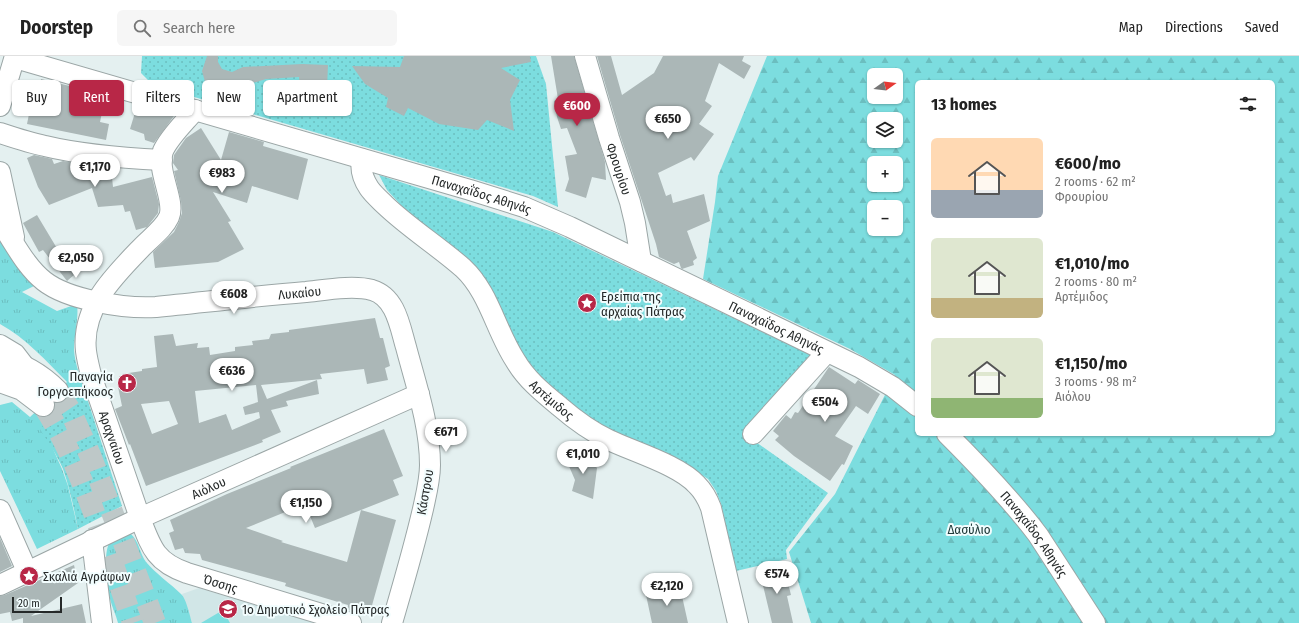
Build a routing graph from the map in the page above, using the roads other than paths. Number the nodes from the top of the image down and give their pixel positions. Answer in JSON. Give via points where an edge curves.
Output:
{"nodes":[{"id":1,"x":585,"y":56,"type":"edge"},
{"id":2,"x":15,"y":57,"type":"edge"},
{"id":3,"x":0,"y":106,"type":"edge"},
{"id":4,"x":195,"y":110,"type":"junction"},
{"id":5,"x":0,"y":134,"type":"edge"},
{"id":6,"x":362,"y":159,"type":"junction"},
{"id":7,"x":162,"y":160,"type":"junction"},
{"id":8,"x":0,"y":172,"type":"edge"},
{"id":9,"x":0,"y":222,"type":"edge"},
{"id":10,"x":16,"y":246,"type":"junction"},
{"id":11,"x":641,"y":261,"type":"junction"},
{"id":12,"x":382,"y":295,"type":"joint"},
{"id":13,"x":97,"y":302,"type":"junction"},
{"id":14,"x":0,"y":345,"type":"edge"},
{"id":15,"x":827,"y":352,"type":"junction"},
{"id":16,"x":0,"y":359,"type":"edge"},
{"id":17,"x":25,"y":366,"type":"junction"},
{"id":18,"x":0,"y":380,"type":"edge"},
{"id":19,"x":419,"y":394,"type":"junction"},
{"id":20,"x":915,"y":404,"type":"edge"},
{"id":21,"x":753,"y":434,"type":"dead end"},
{"id":22,"x":950,"y":436,"type":"edge"},
{"id":23,"x":0,"y":510,"type":"edge"},
{"id":24,"x":140,"y":518,"type":"junction"},
{"id":25,"x":92,"y":540,"type":"junction"},
{"id":26,"x":27,"y":571,"type":"junction"},
{"id":27,"x":0,"y":585,"type":"edge"},
{"id":28,"x":102,"y":623,"type":"edge"},
{"id":29,"x":351,"y":623,"type":"edge"},
{"id":30,"x":392,"y":623,"type":"edge"},
{"id":31,"x":738,"y":623,"type":"edge"},
{"id":32,"x":1095,"y":623,"type":"edge"}],
"edges":[{"from":1,"to":11,"type":"street","name":"Φρουρίου","via":[[630,202]]},
{"from":2,"to":3,"type":"street"},
{"from":2,"to":4,"type":"street","name":"Παναχαΐδος Αθηνάς"},
{"from":4,"to":6,"type":"street","name":"Παναχαΐδος Αθηνάς"},
{"from":4,"to":7,"type":"street","name":"Αραχναίου","via":[[167,145]]},
{"from":5,"to":7,"type":"street","via":[[72,151]]},
{"from":6,"to":11,"type":"street","name":"Παναχαΐδος Αθηνάς","via":[[524,207]]},
{"from":6,"to":31,"type":"street","name":"Αρτέμιδος","via":[[362,174],[373,193],[471,277],[514,360],[532,383],[591,431],[680,471],[696,484],[711,508]]},
{"from":7,"to":13,"type":"street","name":"Αραχναίου","via":[[170,215],[162,227],[117,272]]},
{"from":8,"to":10,"type":"street"},
{"from":9,"to":10,"type":"street","name":"Λυκαίου"},
{"from":10,"to":13,"type":"street","name":"Λυκαίου","via":[[44,281],[61,291]]},
{"from":11,"to":15,"type":"street","name":"Παναχαΐδος Αθηνάς"},
{"from":12,"to":13,"type":"street","name":"Λυκαίου","via":[[365,289],[333,289],[146,308]]},
{"from":12,"to":19,"type":"street","name":"Κάστρου","via":[[394,311]]},
{"from":13,"to":24,"type":"street","name":"Αραχναίου","via":[[90,316],[86,335],[88,364]]},
{"from":14,"to":17,"type":"street","via":[[15,354]]},
{"from":15,"to":20,"type":"street","name":"Παναχαΐδος Αθηνάς","via":[[860,367]]},
{"from":15,"to":21,"type":"street"},
{"from":16,"to":17,"type":"main road"},
{"from":17,"to":18,"type":"main road","via":[[42,377],[50,398]]},
{"from":19,"to":24,"type":"street","name":"Αιόλου"},
{"from":19,"to":30,"type":"street","name":"Κάστρου","via":[[428,434],[430,475],[418,530]]},
{"from":22,"to":32,"type":"street","name":"Παναχαΐδος Αθηνάς","via":[[1028,521]]},
{"from":23,"to":26,"type":"street"},
{"from":24,"to":25,"type":"street","name":"Αιόλου"},
{"from":24,"to":29,"type":"street","name":"Όσσης","via":[[156,553],[171,567]]},
{"from":25,"to":26,"type":"street","name":"Αιόλου"},
{"from":25,"to":28,"type":"street"},
{"from":26,"to":27,"type":"street","name":"Αιόλου"}]}
